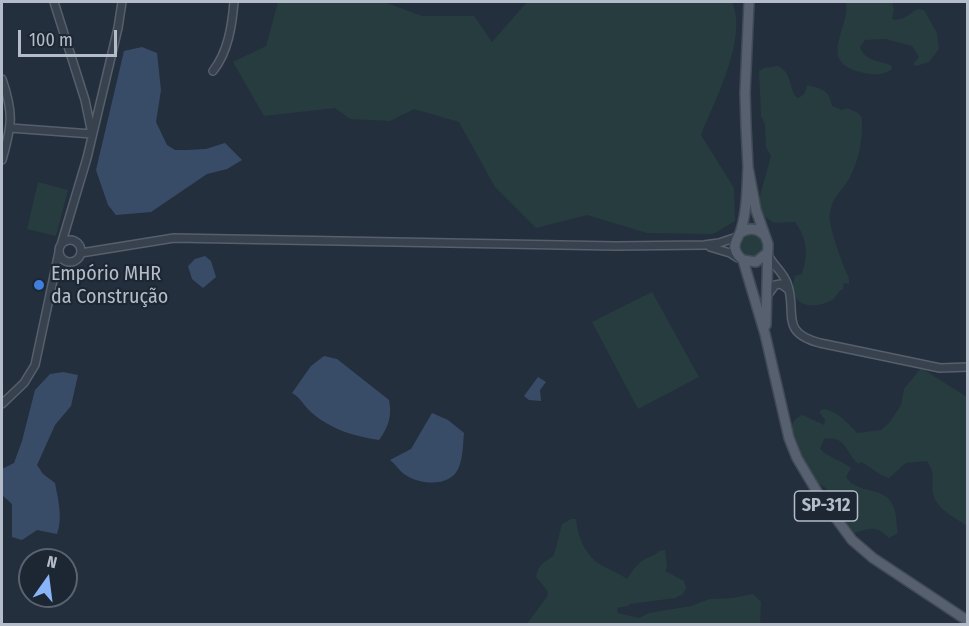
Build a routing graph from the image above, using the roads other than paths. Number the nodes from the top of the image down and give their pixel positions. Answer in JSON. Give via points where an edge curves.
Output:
{"nodes":[{"id":1,"x":54,"y":2,"type":"edge"},
{"id":2,"x":122,"y":2,"type":"edge"},
{"id":3,"x":234,"y":2,"type":"edge"},
{"id":4,"x":749,"y":2,"type":"edge"},
{"id":5,"x":213,"y":71,"type":"dead end"},
{"id":6,"x":2,"y":79,"type":"edge"},
{"id":7,"x":10,"y":128,"type":"junction"},
{"id":8,"x":92,"y":134,"type":"junction"},
{"id":9,"x":2,"y":160,"type":"edge"},
{"id":10,"x":748,"y":167,"type":"junction"},
{"id":11,"x":67,"y":227,"type":"junction"},
{"id":12,"x":738,"y":235,"type":"junction"},
{"id":13,"x":765,"y":235,"type":"junction"},
{"id":14,"x":76,"y":242,"type":"junction"},
{"id":15,"x":705,"y":245,"type":"junction"},
{"id":16,"x":60,"y":248,"type":"junction"},
{"id":17,"x":81,"y":253,"type":"junction"},
{"id":18,"x":767,"y":253,"type":"junction"},
{"id":19,"x":63,"y":260,"type":"junction"},
{"id":20,"x":743,"y":260,"type":"junction"},
{"id":21,"x":55,"y":270,"type":"junction"},
{"id":22,"x":789,"y":290,"type":"junction"},
{"id":23,"x":766,"y":296,"type":"junction"},
{"id":24,"x":765,"y":334,"type":"junction"},
{"id":25,"x":968,"y":367,"type":"edge"},
{"id":26,"x":2,"y":404,"type":"edge"},
{"id":27,"x":968,"y":621,"type":"edge"}],
"edges":[{"from":1,"to":8,"type":"street"},
{"from":2,"to":8,"type":"street"},
{"from":3,"to":5,"type":"street","via":[[228,40]]},
{"from":4,"to":10,"type":"main road","number":"SP-312","via":[[745,93]]},
{"from":6,"to":7,"type":"street","via":[[11,109]]},
{"from":7,"to":8,"type":"street"},
{"from":7,"to":9,"type":"street"},
{"from":8,"to":11,"type":"street"},
{"from":10,"to":12,"type":"main road","number":"SP-312","via":[[746,204]]},
{"from":10,"to":13,"type":"main road","number":"SP-312"},
{"from":11,"to":14,"type":"street","via":[[69,237]]},
{"from":11,"to":16,"type":"street"},
{"from":12,"to":13,"type":"main road","via":[[755,229]]},
{"from":12,"to":15,"type":"street"},
{"from":12,"to":20,"type":"main road","number":"SP-312","via":[[735,247]]},
{"from":13,"to":18,"type":"main road","number":"SP-312"},
{"from":14,"to":16,"type":"street","via":[[68,241]]},
{"from":14,"to":17,"type":"street"},
{"from":15,"to":17,"type":"street","via":[[185,238]]},
{"from":15,"to":20,"type":"street"},
{"from":16,"to":19,"type":"street"},
{"from":16,"to":21,"type":"street"},
{"from":17,"to":19,"type":"street","via":[[75,261]]},
{"from":18,"to":20,"type":"main road","via":[[756,262]]},
{"from":18,"to":22,"type":"street"},
{"from":18,"to":23,"type":"main road","number":"SP-312"},
{"from":19,"to":21,"type":"street"},
{"from":20,"to":24,"type":"main road","number":"SP-312"},
{"from":21,"to":26,"type":"street","via":[[34,370]]},
{"from":22,"to":23,"type":"street","via":[[778,284]]},
{"from":22,"to":25,"type":"street","via":[[795,329],[803,338],[940,368]]},
{"from":23,"to":24,"type":"main road","number":"SP-312"},
{"from":24,"to":27,"type":"main road","number":"SP-312","via":[[789,438],[807,477],[831,514],[873,558]]}]}
